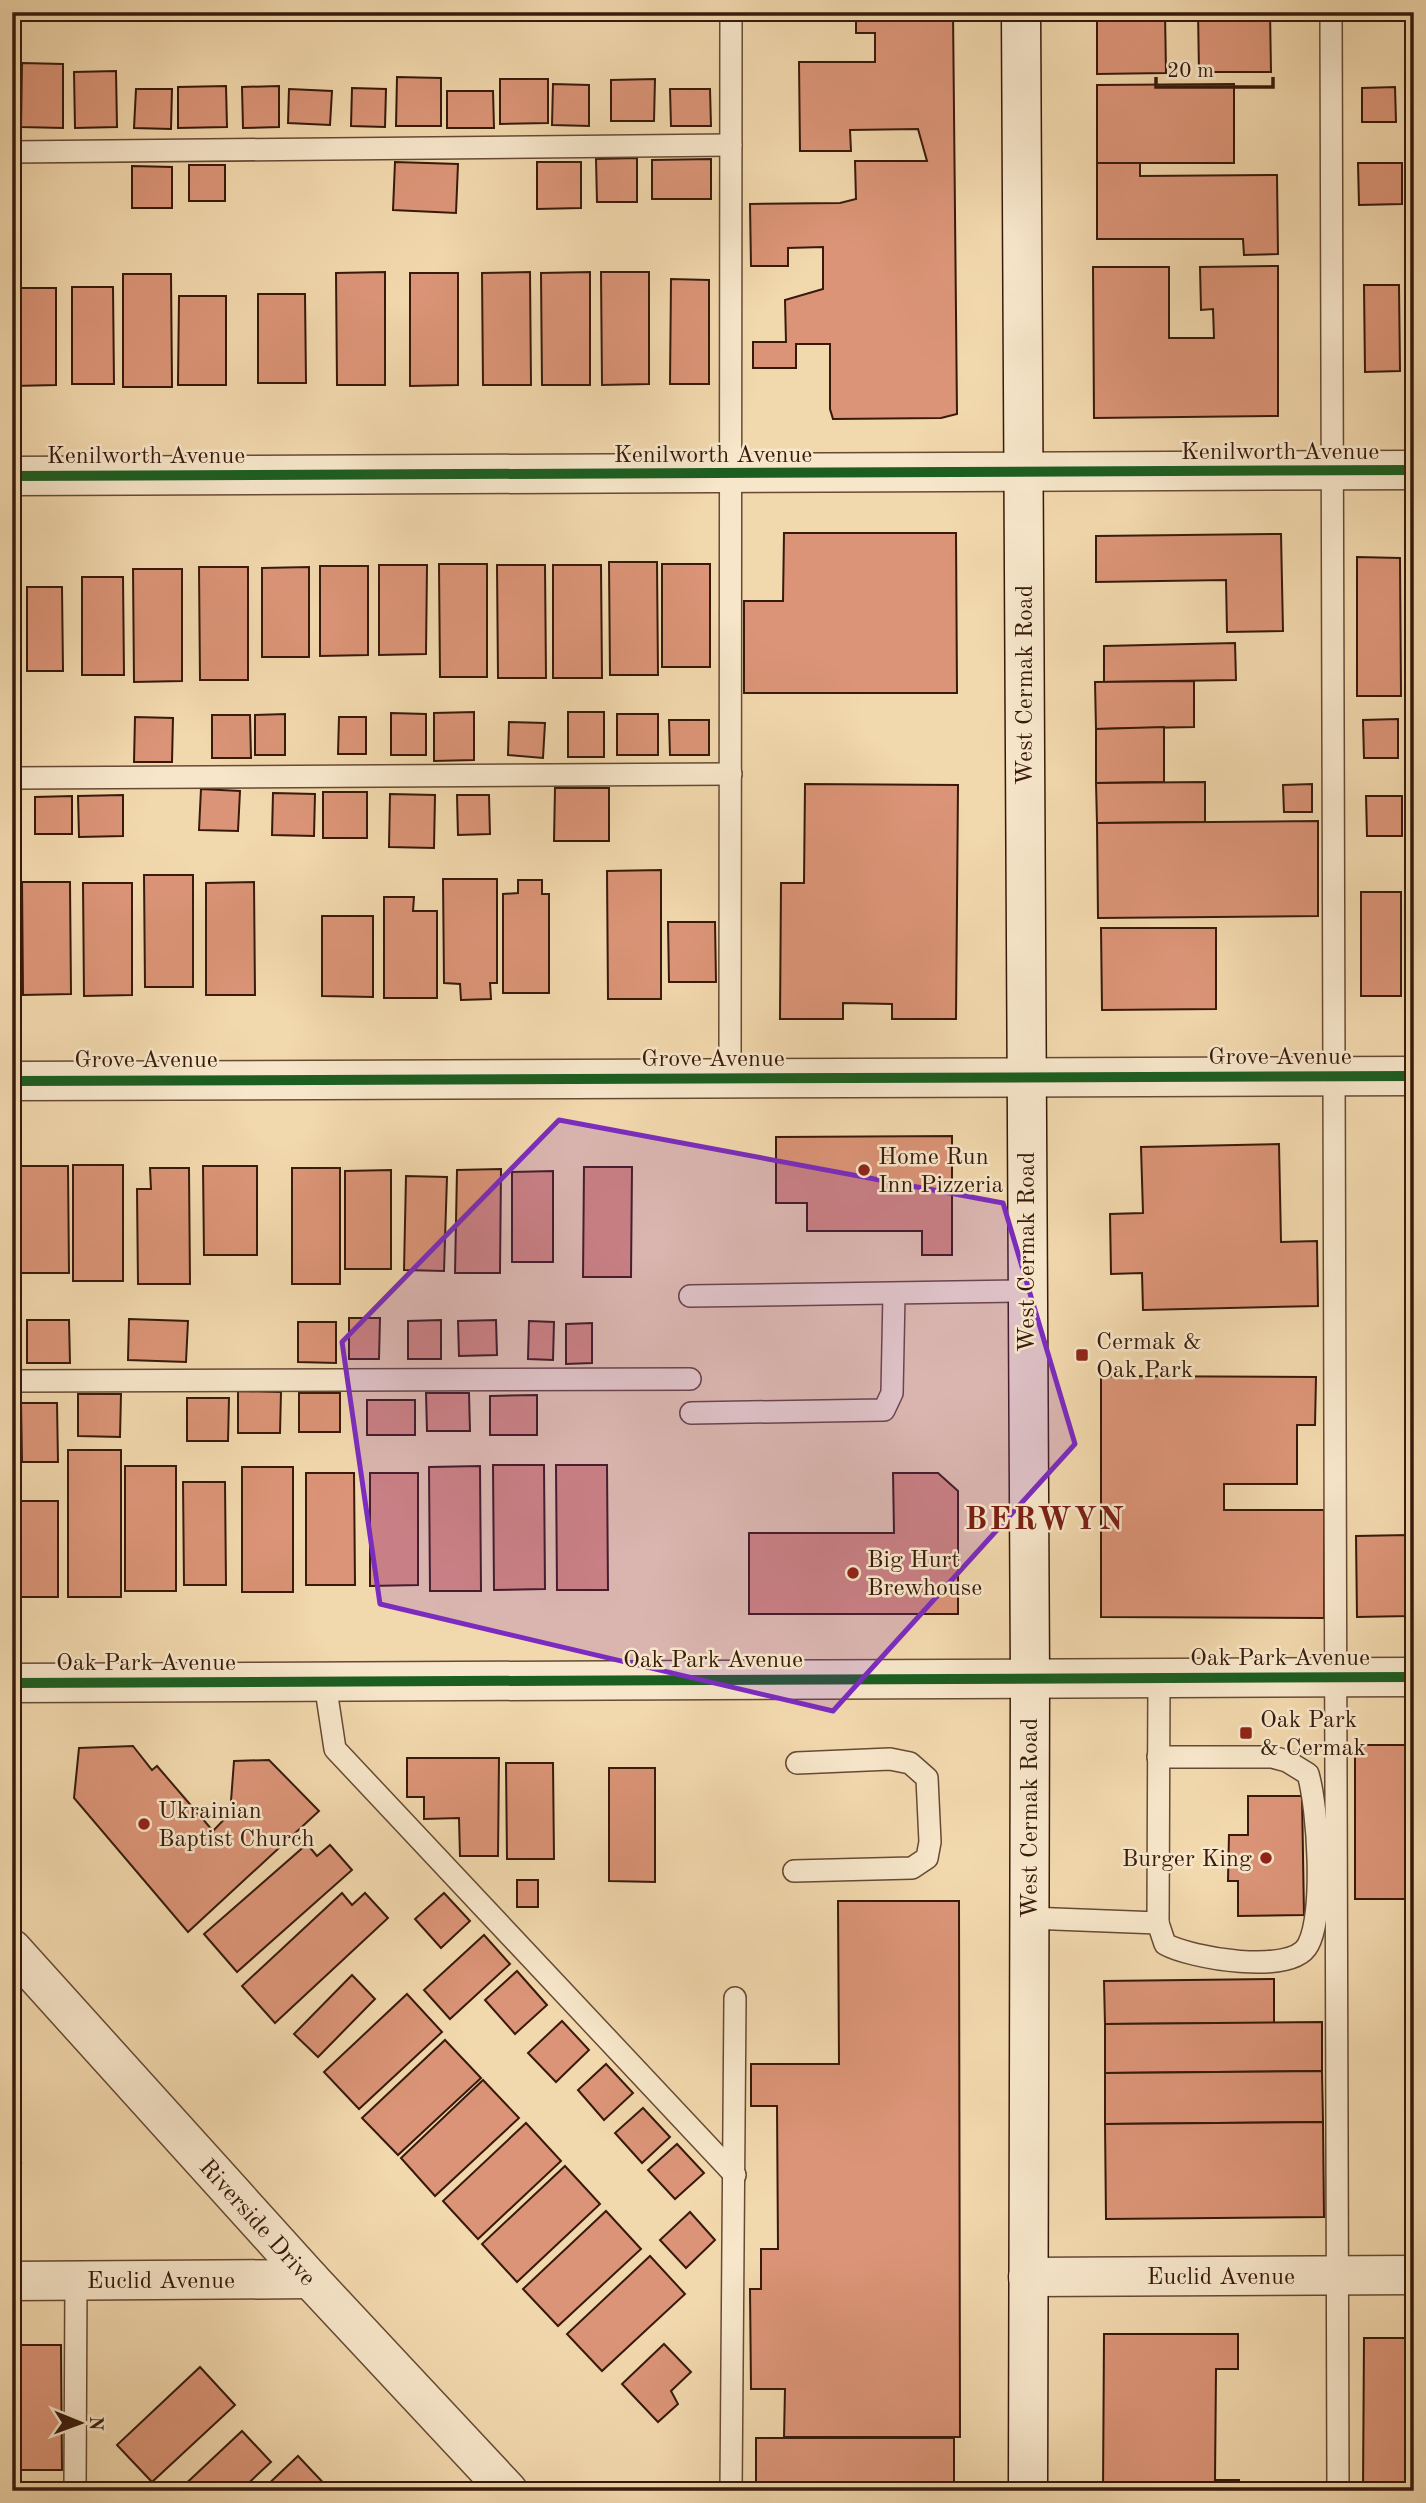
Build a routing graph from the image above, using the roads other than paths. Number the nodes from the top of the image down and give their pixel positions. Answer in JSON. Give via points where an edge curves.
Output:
{"nodes":[{"id":1,"x":731,"y":12,"type":"edge"},
{"id":2,"x":1021,"y":12,"type":"edge"},
{"id":3,"x":1331,"y":12,"type":"edge"},
{"id":4,"x":731,"y":145,"type":"junction"},
{"id":5,"x":12,"y":152,"type":"edge"},
{"id":6,"x":1414,"y":470,"type":"edge"},
{"id":7,"x":1332,"y":471,"type":"junction"},
{"id":8,"x":1023,"y":474,"type":"junction"},
{"id":9,"x":731,"y":475,"type":"junction"},
{"id":10,"x":12,"y":476,"type":"edge"},
{"id":11,"x":731,"y":774,"type":"junction"},
{"id":12,"x":12,"y":778,"type":"edge"},
{"id":13,"x":1414,"y":1076,"type":"edge"},
{"id":14,"x":1334,"y":1077,"type":"junction"},
{"id":15,"x":1025,"y":1078,"type":"junction"},
{"id":16,"x":719,"y":1079,"type":"junction"},
{"id":17,"x":12,"y":1081,"type":"edge"},
{"id":18,"x":1026,"y":1291,"type":"junction"},
{"id":19,"x":894,"y":1293,"type":"junction"},
{"id":20,"x":690,"y":1296,"type":"dead end"},
{"id":21,"x":690,"y":1379,"type":"dead end"},
{"id":22,"x":12,"y":1381,"type":"edge"},
{"id":23,"x":691,"y":1413,"type":"dead end"},
{"id":24,"x":1414,"y":1677,"type":"edge"},
{"id":25,"x":1159,"y":1678,"type":"junction"},
{"id":26,"x":1336,"y":1678,"type":"junction"},
{"id":27,"x":1030,"y":1679,"type":"junction"},
{"id":28,"x":326,"y":1682,"type":"junction"},
{"id":29,"x":12,"y":1683,"type":"edge"},
{"id":30,"x":1158,"y":1757,"type":"junction"},
{"id":31,"x":797,"y":1763,"type":"dead end"},
{"id":32,"x":794,"y":1871,"type":"dead end"},
{"id":33,"x":1029,"y":1918,"type":"junction"},
{"id":34,"x":1158,"y":1923,"type":"junction"},
{"id":35,"x":12,"y":1949,"type":"edge"},
{"id":36,"x":735,"y":1998,"type":"dead end"},
{"id":37,"x":736,"y":2175,"type":"junction"},
{"id":38,"x":1338,"y":2275,"type":"junction"},
{"id":39,"x":1414,"y":2275,"type":"edge"},
{"id":40,"x":1028,"y":2277,"type":"junction"},
{"id":41,"x":310,"y":2279,"type":"junction"},
{"id":42,"x":12,"y":2281,"type":"edge"},
{"id":43,"x":76,"y":2281,"type":"junction"},
{"id":44,"x":75,"y":2491,"type":"edge"},
{"id":45,"x":508,"y":2491,"type":"edge"},
{"id":46,"x":731,"y":2491,"type":"edge"},
{"id":47,"x":1028,"y":2491,"type":"edge"},
{"id":48,"x":1338,"y":2491,"type":"edge"}],
"edges":[{"from":1,"to":4,"type":"lane"},
{"from":2,"to":8,"type":"street","name":"West Cermak Road"},
{"from":3,"to":7,"type":"lane"},
{"from":4,"to":5,"type":"lane"},
{"from":4,"to":9,"type":"lane"},
{"from":6,"to":7,"type":"street","name":"Kenilworth Avenue"},
{"from":7,"to":8,"type":"street","name":"Kenilworth Avenue"},
{"from":7,"to":14,"type":"lane"},
{"from":8,"to":9,"type":"street","name":"Kenilworth Avenue"},
{"from":8,"to":15,"type":"street","name":"West Cermak Road"},
{"from":9,"to":10,"type":"street","name":"Kenilworth Avenue"},
{"from":9,"to":11,"type":"lane"},
{"from":11,"to":12,"type":"lane"},
{"from":11,"to":16,"type":"lane"},
{"from":13,"to":14,"type":"street","name":"Grove Avenue"},
{"from":14,"to":15,"type":"street","name":"Grove Avenue"},
{"from":14,"to":26,"type":"lane"},
{"from":15,"to":16,"type":"street","name":"Grove Avenue"},
{"from":15,"to":18,"type":"street","name":"West Cermak Road"},
{"from":16,"to":17,"type":"street","name":"Grove Avenue"},
{"from":18,"to":19,"type":"lane"},
{"from":18,"to":27,"type":"street","name":"West Cermak Road"},
{"from":19,"to":20,"type":"lane"},
{"from":19,"to":23,"type":"lane","via":[[892,1393],[884,1410]]},
{"from":21,"to":22,"type":"lane"},
{"from":24,"to":26,"type":"street","name":"Oak Park Avenue"},
{"from":25,"to":26,"type":"street","name":"Oak Park Avenue"},
{"from":25,"to":27,"type":"street","name":"Oak Park Avenue"},
{"from":25,"to":30,"type":"lane"},
{"from":26,"to":38,"type":"lane"},
{"from":27,"to":28,"type":"street","name":"Oak Park Avenue"},
{"from":27,"to":33,"type":"street","name":"West Cermak Road"},
{"from":28,"to":29,"type":"street","name":"Oak Park Avenue"},
{"from":28,"to":37,"type":"lane","via":[[335,1749]]},
{"from":30,"to":34,"type":"lane"},
{"from":30,"to":34,"type":"lane","via":[[1272,1757],[1308,1774],[1315,1796],[1317,1904],[1309,1944],[1300,1955],[1290,1958],[1252,1962],[1209,1959],[1165,1944]]},
{"from":31,"to":32,"type":"lane","via":[[890,1759],[910,1763],[927,1778],[930,1842],[926,1858],[912,1868]]},
{"from":33,"to":34,"type":"lane"},
{"from":33,"to":40,"type":"street","name":"West Cermak Road"},
{"from":35,"to":41,"type":"street","name":"Riverside Drive"},
{"from":36,"to":37,"type":"lane"},
{"from":37,"to":46,"type":"lane"},
{"from":38,"to":39,"type":"street","name":"Euclid Avenue"},
{"from":38,"to":40,"type":"street","name":"Euclid Avenue"},
{"from":38,"to":48,"type":"lane"},
{"from":40,"to":47,"type":"street","name":"West Cermak Road"},
{"from":41,"to":43,"type":"street","name":"Euclid Avenue"},
{"from":41,"to":45,"type":"street","name":"Riverside Drive"},
{"from":42,"to":43,"type":"street","name":"Euclid Avenue"},
{"from":43,"to":44,"type":"lane"}]}
